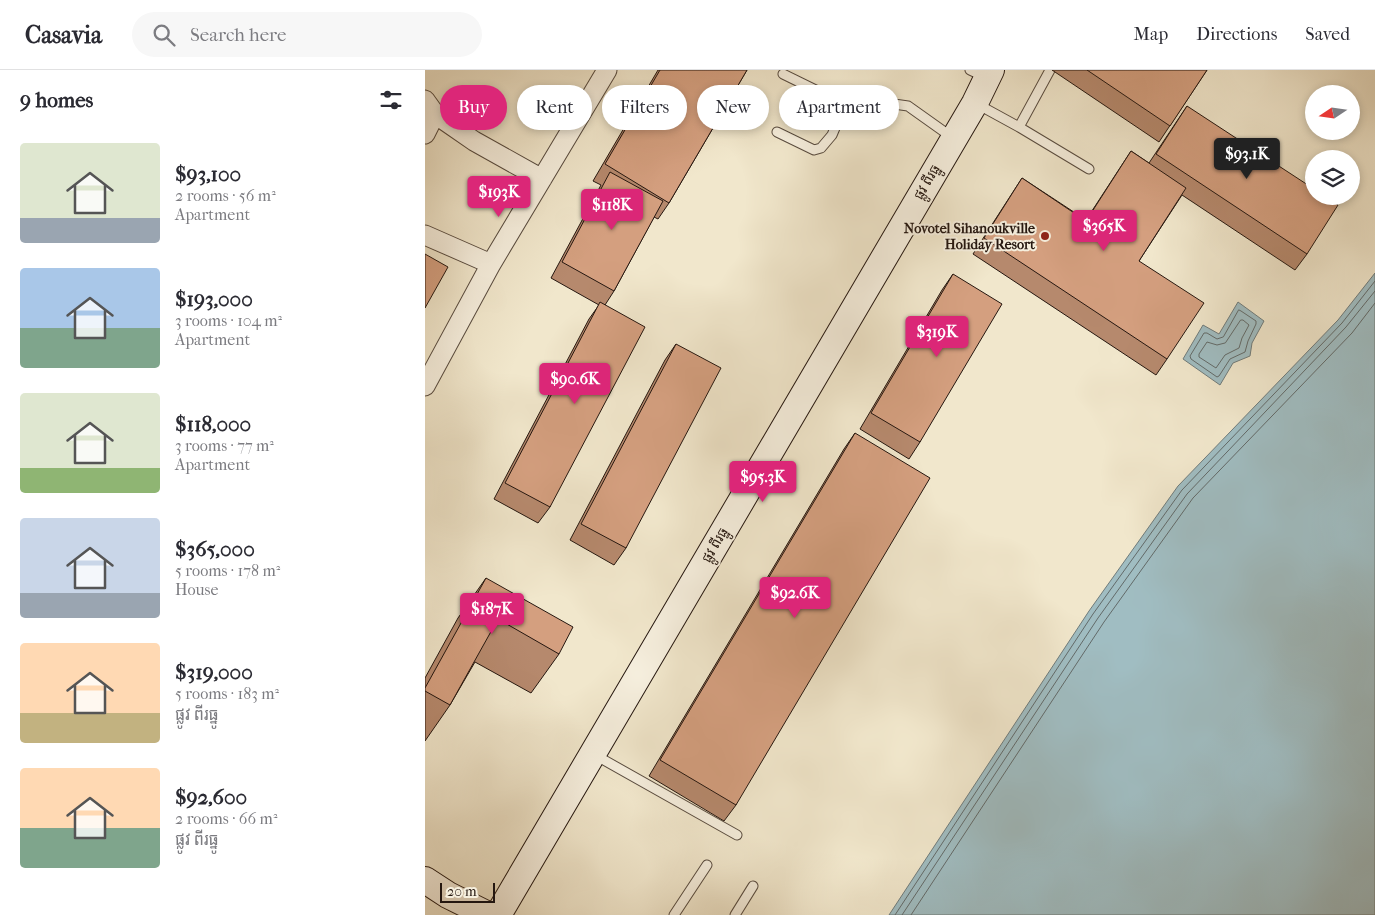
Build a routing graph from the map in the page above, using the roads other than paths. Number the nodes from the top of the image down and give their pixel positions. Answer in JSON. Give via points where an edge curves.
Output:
{"nodes":[{"id":1,"x":607,"y":70,"type":"edge"},
{"id":2,"x":1050,"y":70,"type":"edge"},
{"id":3,"x":982,"y":73,"type":"edge"},
{"id":4,"x":783,"y":74,"type":"dead end"},
{"id":5,"x":805,"y":85,"type":"edge"},
{"id":6,"x":975,"y":103,"type":"junction"},
{"id":7,"x":899,"y":105,"type":"edge"},
{"id":8,"x":430,"y":107,"type":"edge"},
{"id":9,"x":1019,"y":127,"type":"junction"},
{"id":10,"x":834,"y":130,"type":"edge"},
{"id":11,"x":777,"y":132,"type":"dead end"},
{"id":12,"x":425,"y":134,"type":"edge"},
{"id":13,"x":953,"y":138,"type":"junction"},
{"id":14,"x":1089,"y":170,"type":"dead end"},
{"id":15,"x":542,"y":179,"type":"junction"},
{"id":16,"x":425,"y":235,"type":"edge"},
{"id":17,"x":491,"y":264,"type":"junction"},
{"id":18,"x":425,"y":386,"type":"edge"},
{"id":19,"x":593,"y":754,"type":"junction"},
{"id":20,"x":737,"y":834,"type":"dead end"},
{"id":21,"x":707,"y":865,"type":"dead end"},
{"id":22,"x":425,"y":880,"type":"edge"},
{"id":23,"x":753,"y":886,"type":"dead end"},
{"id":24,"x":488,"y":915,"type":"edge"},
{"id":25,"x":498,"y":915,"type":"edge"},
{"id":26,"x":674,"y":915,"type":"edge"},
{"id":27,"x":735,"y":915,"type":"edge"}],
"edges":[{"from":1,"to":15,"type":"street"},
{"from":2,"to":9,"type":"lane"},
{"from":3,"to":6,"type":"main road","name":"ផ្លូវ ពីរធ្នូ"},
{"from":4,"to":5,"type":"lane"},
{"from":6,"to":9,"type":"lane"},
{"from":6,"to":13,"type":"main road","name":"ផ្លូវ ពីរធ្នូ"},
{"from":7,"to":13,"type":"lane","via":[[908,106]]},
{"from":8,"to":12,"type":"street"},
{"from":8,"to":15,"type":"street","via":[[474,141]]},
{"from":9,"to":14,"type":"lane"},
{"from":10,"to":11,"type":"lane","via":[[821,148],[814,150]]},
{"from":13,"to":19,"type":"main road","name":"ផ្លូវ ពីរធ្នូ"},
{"from":15,"to":17,"type":"street"},
{"from":16,"to":17,"type":"street"},
{"from":17,"to":18,"type":"street"},
{"from":19,"to":20,"type":"lane"},
{"from":19,"to":25,"type":"main road","name":"ផ្លូវ ពីរធ្នូ"},
{"from":21,"to":26,"type":"lane"},
{"from":22,"to":24,"type":"main road"},
{"from":23,"to":27,"type":"lane"}]}
